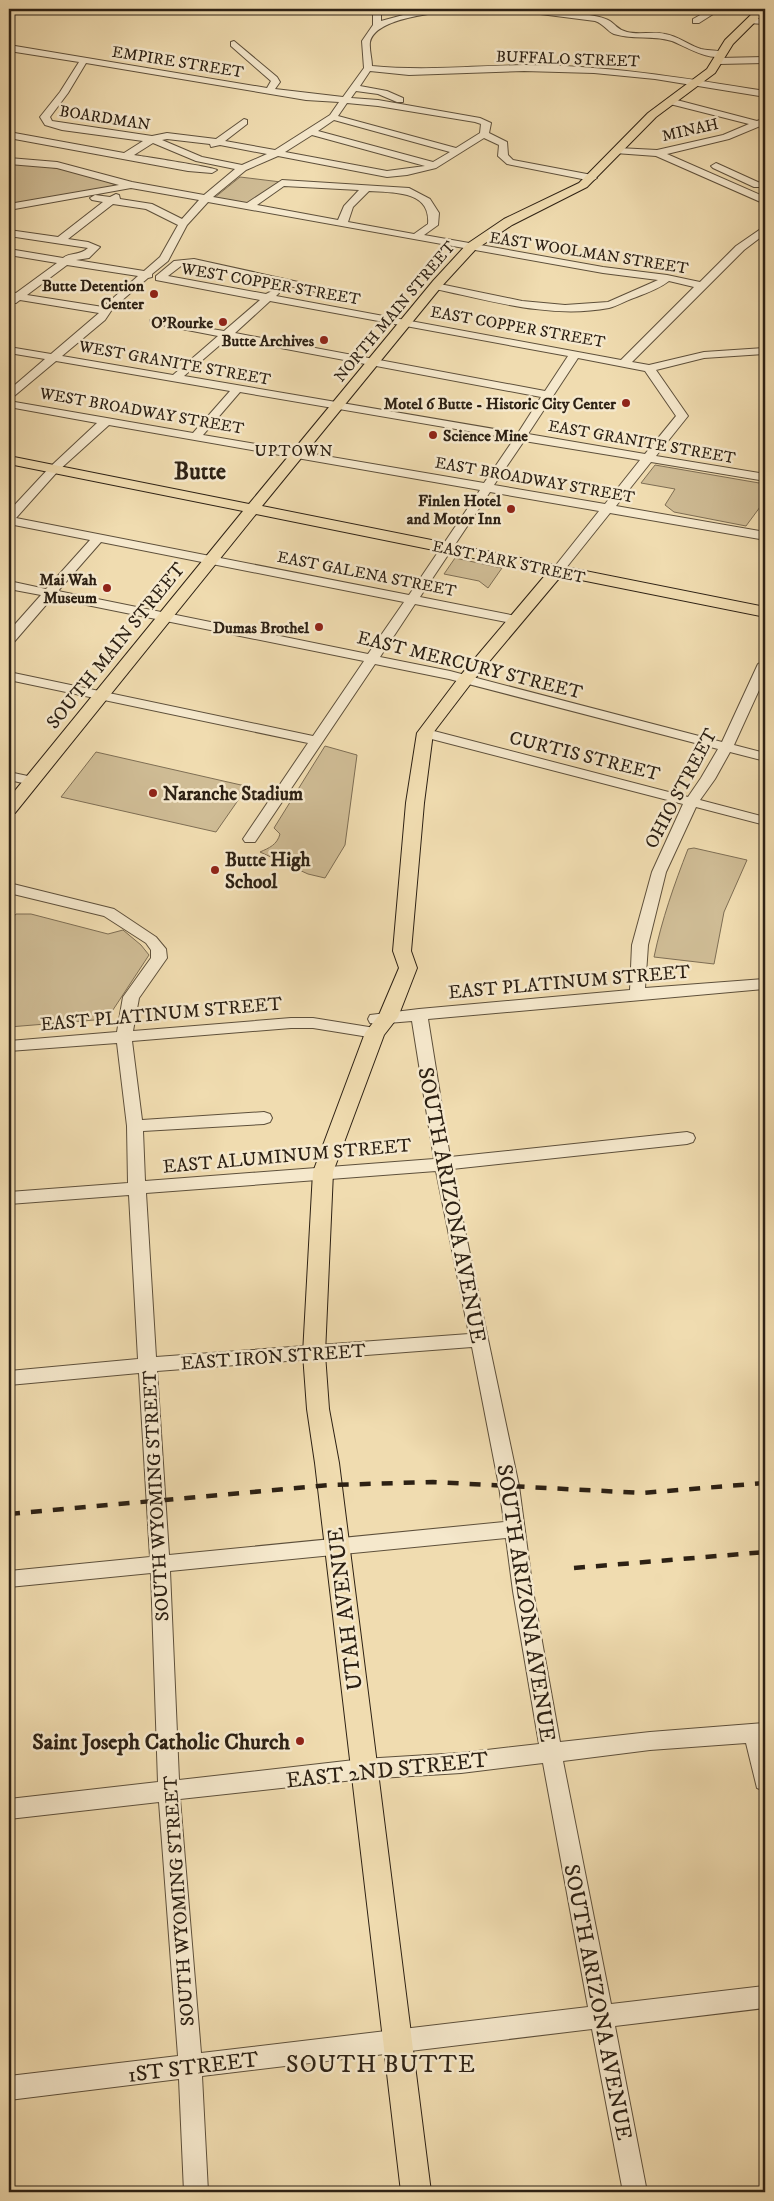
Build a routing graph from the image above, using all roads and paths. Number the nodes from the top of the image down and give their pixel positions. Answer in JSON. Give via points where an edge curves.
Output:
{"nodes":[{"id":1,"x":377,"y":9,"type":"edge"},
{"id":2,"x":448,"y":9,"type":"edge"},
{"id":3,"x":517,"y":9,"type":"edge"},
{"id":4,"x":717,"y":9,"type":"edge"},
{"id":5,"x":763,"y":9,"type":"edge"},
{"id":6,"x":696,"y":21,"type":"dead end"},
{"id":7,"x":751,"y":21,"type":"junction"},
{"id":8,"x":765,"y":22,"type":"edge"},
{"id":9,"x":377,"y":25,"type":"junction"},
{"id":10,"x":234,"y":44,"type":"dead end"},
{"id":11,"x":9,"y":48,"type":"edge"},
{"id":12,"x":752,"y":49,"type":"dead end"},
{"id":13,"x":720,"y":58,"type":"junction"},
{"id":14,"x":754,"y":59,"type":"junction"},
{"id":15,"x":765,"y":60,"type":"edge"},
{"id":16,"x":83,"y":62,"type":"junction"},
{"id":17,"x":368,"y":68,"type":"junction"},
{"id":18,"x":696,"y":82,"type":"junction"},
{"id":19,"x":355,"y":88,"type":"junction"},
{"id":20,"x":269,"y":91,"type":"junction"},
{"id":21,"x":765,"y":94,"type":"edge"},
{"id":22,"x":344,"y":100,"type":"junction"},
{"id":23,"x":718,"y":100,"type":"dead end"},
{"id":24,"x":669,"y":101,"type":"junction"},
{"id":25,"x":391,"y":106,"type":"junction"},
{"id":26,"x":706,"y":109,"type":"junction"},
{"id":27,"x":433,"y":111,"type":"junction"},
{"id":28,"x":332,"y":117,"type":"junction"},
{"id":29,"x":244,"y":122,"type":"dead end"},
{"id":30,"x":762,"y":122,"type":"edge"},
{"id":31,"x":368,"y":127,"type":"junction"},
{"id":32,"x":309,"y":131,"type":"junction"},
{"id":33,"x":390,"y":133,"type":"junction"},
{"id":34,"x":484,"y":134,"type":"junction"},
{"id":35,"x":9,"y":135,"type":"edge"},
{"id":36,"x":152,"y":139,"type":"junction"},
{"id":37,"x":218,"y":142,"type":"junction"},
{"id":38,"x":676,"y":147,"type":"junction"},
{"id":39,"x":373,"y":149,"type":"junction"},
{"id":40,"x":455,"y":151,"type":"junction"},
{"id":41,"x":618,"y":151,"type":"junction"},
{"id":42,"x":9,"y":153,"type":"edge"},
{"id":43,"x":657,"y":153,"type":"junction"},
{"id":44,"x":277,"y":154,"type":"junction"},
{"id":45,"x":127,"y":156,"type":"junction"},
{"id":46,"x":199,"y":159,"type":"junction"},
{"id":47,"x":9,"y":161,"type":"edge"},
{"id":48,"x":33,"y":163,"type":"junction"},
{"id":49,"x":433,"y":165,"type":"junction"},
{"id":50,"x":188,"y":168,"type":"junction"},
{"id":51,"x":236,"y":173,"type":"junction"},
{"id":52,"x":592,"y":178,"type":"junction"},
{"id":53,"x":761,"y":184,"type":"edge"},
{"id":54,"x":132,"y":185,"type":"junction"},
{"id":55,"x":365,"y":189,"type":"junction"},
{"id":56,"x":742,"y":191,"type":"junction"},
{"id":57,"x":70,"y":197,"type":"junction"},
{"id":58,"x":205,"y":198,"type":"junction"},
{"id":59,"x":114,"y":200,"type":"junction"},
{"id":60,"x":765,"y":201,"type":"edge"},
{"id":61,"x":20,"y":205,"type":"junction"},
{"id":62,"x":250,"y":206,"type":"junction"},
{"id":63,"x":9,"y":207,"type":"edge"},
{"id":64,"x":9,"y":212,"type":"edge"},
{"id":65,"x":342,"y":223,"type":"junction"},
{"id":66,"x":183,"y":224,"type":"junction"},
{"id":67,"x":765,"y":229,"type":"edge"},
{"id":68,"x":9,"y":233,"type":"edge"},
{"id":69,"x":414,"y":237,"type":"junction"},
{"id":70,"x":58,"y":241,"type":"junction"},
{"id":71,"x":471,"y":247,"type":"junction"},
{"id":72,"x":9,"y":252,"type":"edge"},
{"id":73,"x":9,"y":256,"type":"edge"},
{"id":74,"x":63,"y":262,"type":"junction"},
{"id":75,"x":146,"y":276,"type":"junction"},
{"id":76,"x":667,"y":278,"type":"junction"},
{"id":77,"x":284,"y":283,"type":"junction"},
{"id":78,"x":435,"y":286,"type":"junction"},
{"id":79,"x":702,"y":286,"type":"junction"},
{"id":80,"x":354,"y":297,"type":"dead end"},
{"id":81,"x":268,"y":298,"type":"junction"},
{"id":82,"x":12,"y":299,"type":"edge"},
{"id":83,"x":105,"y":312,"type":"junction"},
{"id":84,"x":155,"y":321,"type":"dead end"},
{"id":85,"x":405,"y":323,"type":"junction"},
{"id":86,"x":224,"y":335,"type":"junction"},
{"id":87,"x":9,"y":350,"type":"edge"},
{"id":88,"x":765,"y":351,"type":"edge"},
{"id":89,"x":576,"y":353,"type":"junction"},
{"id":90,"x":53,"y":358,"type":"junction"},
{"id":91,"x":373,"y":362,"type":"junction"},
{"id":92,"x":625,"y":362,"type":"junction"},
{"id":93,"x":649,"y":368,"type":"junction"},
{"id":94,"x":176,"y":378,"type":"junction"},
{"id":95,"x":237,"y":389,"type":"junction"},
{"id":96,"x":9,"y":395,"type":"edge"},
{"id":97,"x":549,"y":395,"type":"junction"},
{"id":98,"x":9,"y":404,"type":"edge"},
{"id":99,"x":336,"y":406,"type":"junction"},
{"id":100,"x":106,"y":421,"type":"junction"},
{"id":101,"x":196,"y":436,"type":"junction"},
{"id":102,"x":520,"y":437,"type":"junction"},
{"id":103,"x":298,"y":454,"type":"junction"},
{"id":104,"x":647,"y":458,"type":"junction"},
{"id":105,"x":9,"y":460,"type":"edge"},
{"id":106,"x":54,"y":469,"type":"junction"},
{"id":107,"x":765,"y":478,"type":"edge"},
{"id":108,"x":487,"y":487,"type":"junction"},
{"id":109,"x":609,"y":508,"type":"junction"},
{"id":110,"x":254,"y":509,"type":"junction"},
{"id":111,"x":9,"y":518,"type":"edge"},
{"id":112,"x":765,"y":536,"type":"edge"},
{"id":113,"x":99,"y":537,"type":"junction"},
{"id":114,"x":447,"y":548,"type":"junction"},
{"id":115,"x":211,"y":560,"type":"junction"},
{"id":116,"x":558,"y":570,"type":"junction"},
{"id":117,"x":9,"y":585,"type":"edge"},
{"id":118,"x":49,"y":594,"type":"junction"},
{"id":119,"x":412,"y":600,"type":"junction"},
{"id":120,"x":765,"y":612,"type":"edge"},
{"id":121,"x":165,"y":618,"type":"junction"},
{"id":122,"x":516,"y":620,"type":"junction"},
{"id":123,"x":9,"y":639,"type":"edge"},
{"id":124,"x":373,"y":658,"type":"junction"},
{"id":125,"x":765,"y":664,"type":"edge"},
{"id":126,"x":9,"y":676,"type":"edge"},
{"id":127,"x":466,"y":680,"type":"junction"},
{"id":128,"x":759,"y":690,"type":"edge"},
{"id":129,"x":100,"y":697,"type":"junction"},
{"id":130,"x":424,"y":733,"type":"junction"},
{"id":131,"x":316,"y":741,"type":"junction"},
{"id":132,"x":726,"y":747,"type":"junction"},
{"id":133,"x":765,"y":756,"type":"edge"},
{"id":134,"x":9,"y":776,"type":"edge"},
{"id":135,"x":32,"y":781,"type":"junction"},
{"id":136,"x":692,"y":802,"type":"junction"},
{"id":137,"x":9,"y":809,"type":"edge"},
{"id":138,"x":765,"y":821,"type":"edge"},
{"id":139,"x":250,"y":839,"type":"dead end"},
{"id":140,"x":9,"y":888,"type":"edge"},
{"id":141,"x":765,"y":984,"type":"edge"},
{"id":142,"x":637,"y":994,"type":"junction"},
{"id":143,"x":419,"y":1014,"type":"junction"},
{"id":144,"x":380,"y":1023,"type":"junction"},
{"id":145,"x":124,"y":1037,"type":"junction"},
{"id":146,"x":9,"y":1046,"type":"edge"},
{"id":147,"x":264,"y":1118,"type":"dead end"},
{"id":148,"x":135,"y":1126,"type":"junction"},
{"id":149,"x":687,"y":1138,"type":"dead end"},
{"id":150,"x":443,"y":1164,"type":"junction"},
{"id":151,"x":323,"y":1172,"type":"junction"},
{"id":152,"x":137,"y":1188,"type":"junction"},
{"id":153,"x":9,"y":1198,"type":"edge"},
{"id":154,"x":478,"y":1340,"type":"junction"},
{"id":155,"x":314,"y":1354,"type":"junction"},
{"id":156,"x":148,"y":1366,"type":"junction"},
{"id":157,"x":9,"y":1378,"type":"edge"},
{"id":158,"x":515,"y":1529,"type":"junction"},
{"id":159,"x":336,"y":1546,"type":"junction"},
{"id":160,"x":160,"y":1564,"type":"junction"},
{"id":161,"x":9,"y":1579,"type":"edge"},
{"id":162,"x":759,"y":1732,"type":"edge"},
{"id":163,"x":551,"y":1752,"type":"junction"},
{"id":164,"x":363,"y":1769,"type":"junction"},
{"id":165,"x":765,"y":1781,"type":"edge"},
{"id":166,"x":169,"y":1792,"type":"junction"},
{"id":167,"x":9,"y":1809,"type":"edge"},
{"id":168,"x":765,"y":1997,"type":"edge"},
{"id":169,"x":602,"y":2018,"type":"junction"},
{"id":170,"x":399,"y":2041,"type":"junction"},
{"id":171,"x":190,"y":2067,"type":"junction"},
{"id":172,"x":9,"y":2088,"type":"edge"},
{"id":173,"x":196,"y":2192,"type":"edge"},
{"id":174,"x":416,"y":2192,"type":"edge"},
{"id":175,"x":635,"y":2192,"type":"edge"}],
"edges":[{"from":1,"to":9,"type":"street"},
{"from":2,"to":9,"type":"street","via":[[418,13]]},
{"from":3,"to":13,"type":"street","via":[[596,19],[606,22],[614,31],[664,36]]},
{"from":4,"to":6,"type":"street"},
{"from":5,"to":7,"type":"main road","name":"NORTH MAIN STREET"},
{"from":7,"to":8,"type":"street"},
{"from":7,"to":13,"type":"main road","name":"NORTH MAIN STREET","via":[[729,42]]},
{"from":9,"to":17,"type":"street","via":[[366,41]]},
{"from":10,"to":20,"type":"street","via":[[274,79],[276,82]]},
{"from":11,"to":16,"type":"street","name":"EMPIRE STREET"},
{"from":12,"to":14,"type":"street"},
{"from":13,"to":14,"type":"street"},
{"from":13,"to":18,"type":"main road","name":"NORTH MAIN STREET","via":[[711,71]]},
{"from":14,"to":15,"type":"street"},
{"from":16,"to":20,"type":"street","name":"EMPIRE STREET"},
{"from":16,"to":36,"type":"street","name":"BOARDMAN","via":[[45,117],[48,123]]},
{"from":17,"to":18,"type":"street","name":"BUFFALO STREET","via":[[409,72],[524,68],[594,70]]},
{"from":17,"to":19,"type":"street"},
{"from":18,"to":21,"type":"street","name":"BUFFALO STREET"},
{"from":18,"to":24,"type":"main road","name":"NORTH MAIN STREET"},
{"from":19,"to":22,"type":"street"},
{"from":19,"to":27,"type":"street","via":[[392,95]]},
{"from":20,"to":22,"type":"street","name":"EMPIRE STREET"},
{"from":22,"to":25,"type":"street","name":"EMPIRE STREET"},
{"from":22,"to":28,"type":"street"},
{"from":23,"to":26,"type":"street"},
{"from":24,"to":26,"type":"street"},
{"from":24,"to":41,"type":"main road","name":"NORTH MAIN STREET"},
{"from":25,"to":27,"type":"street","name":"EMPIRE STREET"},
{"from":25,"to":31,"type":"street"},
{"from":26,"to":30,"type":"street"},
{"from":27,"to":34,"type":"street","via":[[486,123]]},
{"from":28,"to":31,"type":"street"},
{"from":28,"to":32,"type":"street"},
{"from":29,"to":37,"type":"street"},
{"from":30,"to":38,"type":"street","name":"MINAH","via":[[726,137]]},
{"from":31,"to":33,"type":"street"},
{"from":32,"to":39,"type":"street"},
{"from":32,"to":44,"type":"street"},
{"from":33,"to":39,"type":"street"},
{"from":33,"to":40,"type":"street"},
{"from":34,"to":40,"type":"street"},
{"from":34,"to":52,"type":"street","via":[[504,144],[502,156],[510,162]]},
{"from":35,"to":45,"type":"street"},
{"from":36,"to":37,"type":"street","via":[[166,136]]},
{"from":36,"to":45,"type":"street"},
{"from":36,"to":46,"type":"street","name":"BOARDMAN"},
{"from":37,"to":44,"type":"street"},
{"from":37,"to":46,"type":"street"},
{"from":38,"to":43,"type":"street","name":"MINAH"},
{"from":38,"to":53,"type":"street"},
{"from":39,"to":49,"type":"street"},
{"from":40,"to":49,"type":"street"},
{"from":41,"to":43,"type":"street","name":"MINAH"},
{"from":41,"to":52,"type":"main road","name":"NORTH MAIN STREET"},
{"from":42,"to":48,"type":"street"},
{"from":43,"to":56,"type":"street"},
{"from":44,"to":49,"type":"street","via":[[387,174]]},
{"from":44,"to":51,"type":"street"},
{"from":45,"to":50,"type":"street"},
{"from":46,"to":50,"type":"street"},
{"from":46,"to":51,"type":"street","name":"BOARDMAN"},
{"from":47,"to":48,"type":"street"},
{"from":48,"to":54,"type":"street","name":"EAST WOOLMAN STREET","via":[[65,167]]},
{"from":50,"to":51,"type":"street"},
{"from":51,"to":58,"type":"street"},
{"from":52,"to":71,"type":"main road","name":"NORTH MAIN STREET","via":[[574,191],[508,222]]},
{"from":53,"to":56,"type":"street"},
{"from":54,"to":57,"type":"street"},
{"from":54,"to":58,"type":"street","name":"EAST WOOLMAN STREET"},
{"from":54,"to":59,"type":"street"},
{"from":55,"to":62,"type":"street","via":[[282,183]]},
{"from":55,"to":65,"type":"street","via":[[349,206]]},
{"from":55,"to":69,"type":"street","via":[[409,192],[427,201],[434,213],[432,225]]},
{"from":56,"to":60,"type":"street"},
{"from":57,"to":59,"type":"street"},
{"from":57,"to":61,"type":"street"},
{"from":58,"to":62,"type":"street","name":"EAST WOOLMAN STREET"},
{"from":58,"to":66,"type":"street"},
{"from":59,"to":66,"type":"street","via":[[153,206]]},
{"from":59,"to":70,"type":"street"},
{"from":61,"to":63,"type":"street"},
{"from":61,"to":64,"type":"street"},
{"from":62,"to":65,"type":"street","name":"EAST WOOLMAN STREET"},
{"from":65,"to":69,"type":"street","name":"EAST WOOLMAN STREET"},
{"from":66,"to":75,"type":"street","via":[[169,253]]},
{"from":67,"to":79,"type":"street","via":[[740,248]]},
{"from":68,"to":70,"type":"street"},
{"from":69,"to":71,"type":"street","name":"EAST WOOLMAN STREET"},
{"from":70,"to":74,"type":"street","via":[[94,246],[84,256]]},
{"from":71,"to":76,"type":"street","name":"EAST WOOLMAN STREET"},
{"from":71,"to":78,"type":"main road","name":"NORTH MAIN STREET"},
{"from":72,"to":74,"type":"street"},
{"from":73,"to":74,"type":"street"},
{"from":74,"to":75,"type":"street"},
{"from":74,"to":82,"type":"street"},
{"from":75,"to":83,"type":"street"},
{"from":76,"to":78,"type":"street","via":[[651,289],[622,298],[612,305],[587,308],[536,306]]},
{"from":76,"to":79,"type":"street","name":"EAST WOOLMAN STREET"},
{"from":77,"to":80,"type":"street"},
{"from":77,"to":81,"type":"street"},
{"from":77,"to":81,"type":"street","name":"WEST COPPER STREET","via":[[194,262],[175,264],[160,278]]},
{"from":78,"to":85,"type":"main road","name":"NORTH MAIN STREET"},
{"from":79,"to":92,"type":"street"},
{"from":81,"to":85,"type":"street","name":"WEST COPPER STREET"},
{"from":81,"to":86,"type":"street"},
{"from":82,"to":83,"type":"street"},
{"from":83,"to":90,"type":"street"},
{"from":84,"to":86,"type":"street"},
{"from":85,"to":89,"type":"street","name":"EAST COPPER STREET"},
{"from":85,"to":91,"type":"main road","name":"NORTH MAIN STREET"},
{"from":86,"to":91,"type":"street"},
{"from":86,"to":94,"type":"street"},
{"from":87,"to":90,"type":"street","name":"WEST GRANITE STREET"},
{"from":88,"to":93,"type":"street","via":[[704,355]]},
{"from":89,"to":92,"type":"street","name":"EAST COPPER STREET"},
{"from":89,"to":97,"type":"street"},
{"from":90,"to":94,"type":"street","name":"WEST GRANITE STREET"},
{"from":90,"to":96,"type":"street"},
{"from":91,"to":97,"type":"street"},
{"from":91,"to":99,"type":"main road","name":"NORTH MAIN STREET"},
{"from":92,"to":93,"type":"street","name":"EAST COPPER STREET"},
{"from":93,"to":104,"type":"street","via":[[682,416]]},
{"from":94,"to":95,"type":"street","name":"WEST GRANITE STREET"},
{"from":95,"to":99,"type":"street","name":"WEST GRANITE STREET"},
{"from":95,"to":101,"type":"street"},
{"from":97,"to":102,"type":"street"},
{"from":98,"to":100,"type":"street","name":"WEST BROADWAY STREET"},
{"from":99,"to":102,"type":"street","name":"EAST GRANITE STREET"},
{"from":99,"to":103,"type":"main road","name":"NORTH MAIN STREET"},
{"from":100,"to":101,"type":"street","name":"WEST BROADWAY STREET"},
{"from":100,"to":106,"type":"street"},
{"from":101,"to":103,"type":"street","name":"WEST BROADWAY STREET"},
{"from":102,"to":104,"type":"street","name":"EAST GRANITE STREET"},
{"from":102,"to":108,"type":"street"},
{"from":103,"to":108,"type":"street","name":"EAST BROADWAY STREET"},
{"from":103,"to":110,"type":"main road","name":"NORTH MAIN STREET"},
{"from":104,"to":107,"type":"street","name":"EAST GRANITE STREET"},
{"from":104,"to":109,"type":"street"},
{"from":105,"to":106,"type":"main road","name":"EAST PARK STREET"},
{"from":106,"to":110,"type":"main road","name":"EAST PARK STREET"},
{"from":106,"to":111,"type":"street"},
{"from":108,"to":109,"type":"street","name":"EAST BROADWAY STREET"},
{"from":108,"to":114,"type":"street"},
{"from":109,"to":112,"type":"street","name":"EAST BROADWAY STREET"},
{"from":109,"to":116,"type":"street"},
{"from":110,"to":114,"type":"main road","name":"EAST PARK STREET"},
{"from":110,"to":115,"type":"main road","name":"SOUTH MAIN STREET"},
{"from":111,"to":113,"type":"street","name":"EAST GALENA STREET"},
{"from":113,"to":115,"type":"street","name":"EAST GALENA STREET"},
{"from":113,"to":118,"type":"street"},
{"from":114,"to":116,"type":"main road","name":"EAST PARK STREET"},
{"from":114,"to":119,"type":"street"},
{"from":115,"to":119,"type":"street","name":"EAST GALENA STREET"},
{"from":115,"to":121,"type":"main road","name":"SOUTH MAIN STREET"},
{"from":116,"to":120,"type":"main road","name":"EAST PARK STREET"},
{"from":116,"to":122,"type":"main road"},
{"from":117,"to":118,"type":"street"},
{"from":118,"to":121,"type":"street"},
{"from":118,"to":123,"type":"street"},
{"from":119,"to":122,"type":"street","name":"EAST GALENA STREET"},
{"from":119,"to":124,"type":"street"},
{"from":121,"to":124,"type":"street","name":"EAST MERCURY STREET"},
{"from":121,"to":129,"type":"main road","name":"SOUTH MAIN STREET"},
{"from":122,"to":127,"type":"main road"},
{"from":124,"to":127,"type":"street","name":"EAST MERCURY STREET"},
{"from":124,"to":131,"type":"street"},
{"from":125,"to":128,"type":"street","name":"OHIO STREET"},
{"from":126,"to":129,"type":"street"},
{"from":127,"to":130,"type":"main road"},
{"from":127,"to":132,"type":"street","name":"EAST MERCURY STREET"},
{"from":128,"to":132,"type":"street","name":"OHIO STREET"},
{"from":129,"to":131,"type":"street"},
{"from":129,"to":135,"type":"main road","name":"SOUTH MAIN STREET"},
{"from":130,"to":136,"type":"street","name":"CURTIS STREET"},
{"from":130,"to":144,"type":"main road","name":"UTAH AVENUE","via":[[415,803],[405,960]]},
{"from":131,"to":139,"type":"street"},
{"from":132,"to":133,"type":"street","name":"EAST MERCURY STREET"},
{"from":132,"to":136,"type":"street","name":"OHIO STREET"},
{"from":134,"to":135,"type":"street"},
{"from":135,"to":137,"type":"main road","name":"SOUTH MAIN STREET"},
{"from":136,"to":138,"type":"street","name":"CURTIS STREET"},
{"from":136,"to":142,"type":"street","name":"OHIO STREET","via":[[659,872],[640,945]]},
{"from":140,"to":145,"type":"street","name":"SOUTH WYOMING STREET","via":[[110,912],[151,940],[158,949],[159,958],[131,997]]},
{"from":141,"to":142,"type":"street","name":"EAST PLATINUM STREET"},
{"from":142,"to":143,"type":"street","name":"EAST PLATINUM STREET"},
{"from":143,"to":144,"type":"street","name":"EAST PLATINUM STREET"},
{"from":143,"to":150,"type":"street","name":"SOUTH ARIZONA AVENUE"},
{"from":144,"to":145,"type":"street","name":"EAST PLATINUM STREET","via":[[291,1023]]},
{"from":144,"to":151,"type":"main road","name":"UTAH AVENUE"},
{"from":145,"to":146,"type":"street","name":"EAST PLATINUM STREET"},
{"from":145,"to":148,"type":"street","name":"SOUTH WYOMING STREET"},
{"from":147,"to":148,"type":"street"},
{"from":148,"to":152,"type":"street","name":"SOUTH WYOMING STREET"},
{"from":149,"to":150,"type":"street","name":"EAST ALUMINUM STREET"},
{"from":150,"to":151,"type":"street","name":"EAST ALUMINUM STREET"},
{"from":150,"to":154,"type":"street","name":"SOUTH ARIZONA AVENUE"},
{"from":151,"to":152,"type":"street","name":"EAST ALUMINUM STREET"},
{"from":151,"to":155,"type":"main road","name":"UTAH AVENUE"},
{"from":152,"to":153,"type":"street","name":"EAST ALUMINUM STREET"},
{"from":152,"to":156,"type":"street","name":"SOUTH WYOMING STREET"},
{"from":154,"to":155,"type":"street","name":"EAST IRON STREET"},
{"from":154,"to":158,"type":"street","name":"SOUTH ARIZONA AVENUE"},
{"from":155,"to":156,"type":"street","name":"EAST IRON STREET"},
{"from":155,"to":159,"type":"main road","name":"UTAH AVENUE"},
{"from":156,"to":157,"type":"street","name":"EAST IRON STREET"},
{"from":156,"to":160,"type":"street","name":"SOUTH WYOMING STREET"},
{"from":158,"to":159,"type":"street"},
{"from":158,"to":163,"type":"street","name":"SOUTH ARIZONA AVENUE"},
{"from":159,"to":160,"type":"street"},
{"from":159,"to":164,"type":"main road","name":"UTAH AVENUE"},
{"from":160,"to":161,"type":"street"},
{"from":160,"to":166,"type":"street","name":"SOUTH WYOMING STREET"},
{"from":162,"to":163,"type":"street","name":"EAST 2ND STREET"},
{"from":162,"to":165,"type":"street"},
{"from":163,"to":164,"type":"street","name":"EAST 2ND STREET"},
{"from":163,"to":169,"type":"street","name":"SOUTH ARIZONA AVENUE"},
{"from":164,"to":166,"type":"street","name":"EAST 2ND STREET"},
{"from":164,"to":170,"type":"main road","name":"UTAH AVENUE"},
{"from":166,"to":167,"type":"street","name":"EAST 2ND STREET"},
{"from":166,"to":171,"type":"street","name":"SOUTH WYOMING STREET"},
{"from":168,"to":169,"type":"street","name":"1ST STREET"},
{"from":169,"to":170,"type":"street","name":"1ST STREET"},
{"from":169,"to":175,"type":"street","name":"SOUTH ARIZONA AVENUE"},
{"from":170,"to":171,"type":"street","name":"1ST STREET"},
{"from":170,"to":174,"type":"main road","name":"UTAH AVENUE"},
{"from":171,"to":172,"type":"street","name":"1ST STREET"},
{"from":171,"to":173,"type":"street","name":"SOUTH WYOMING STREET"}]}
